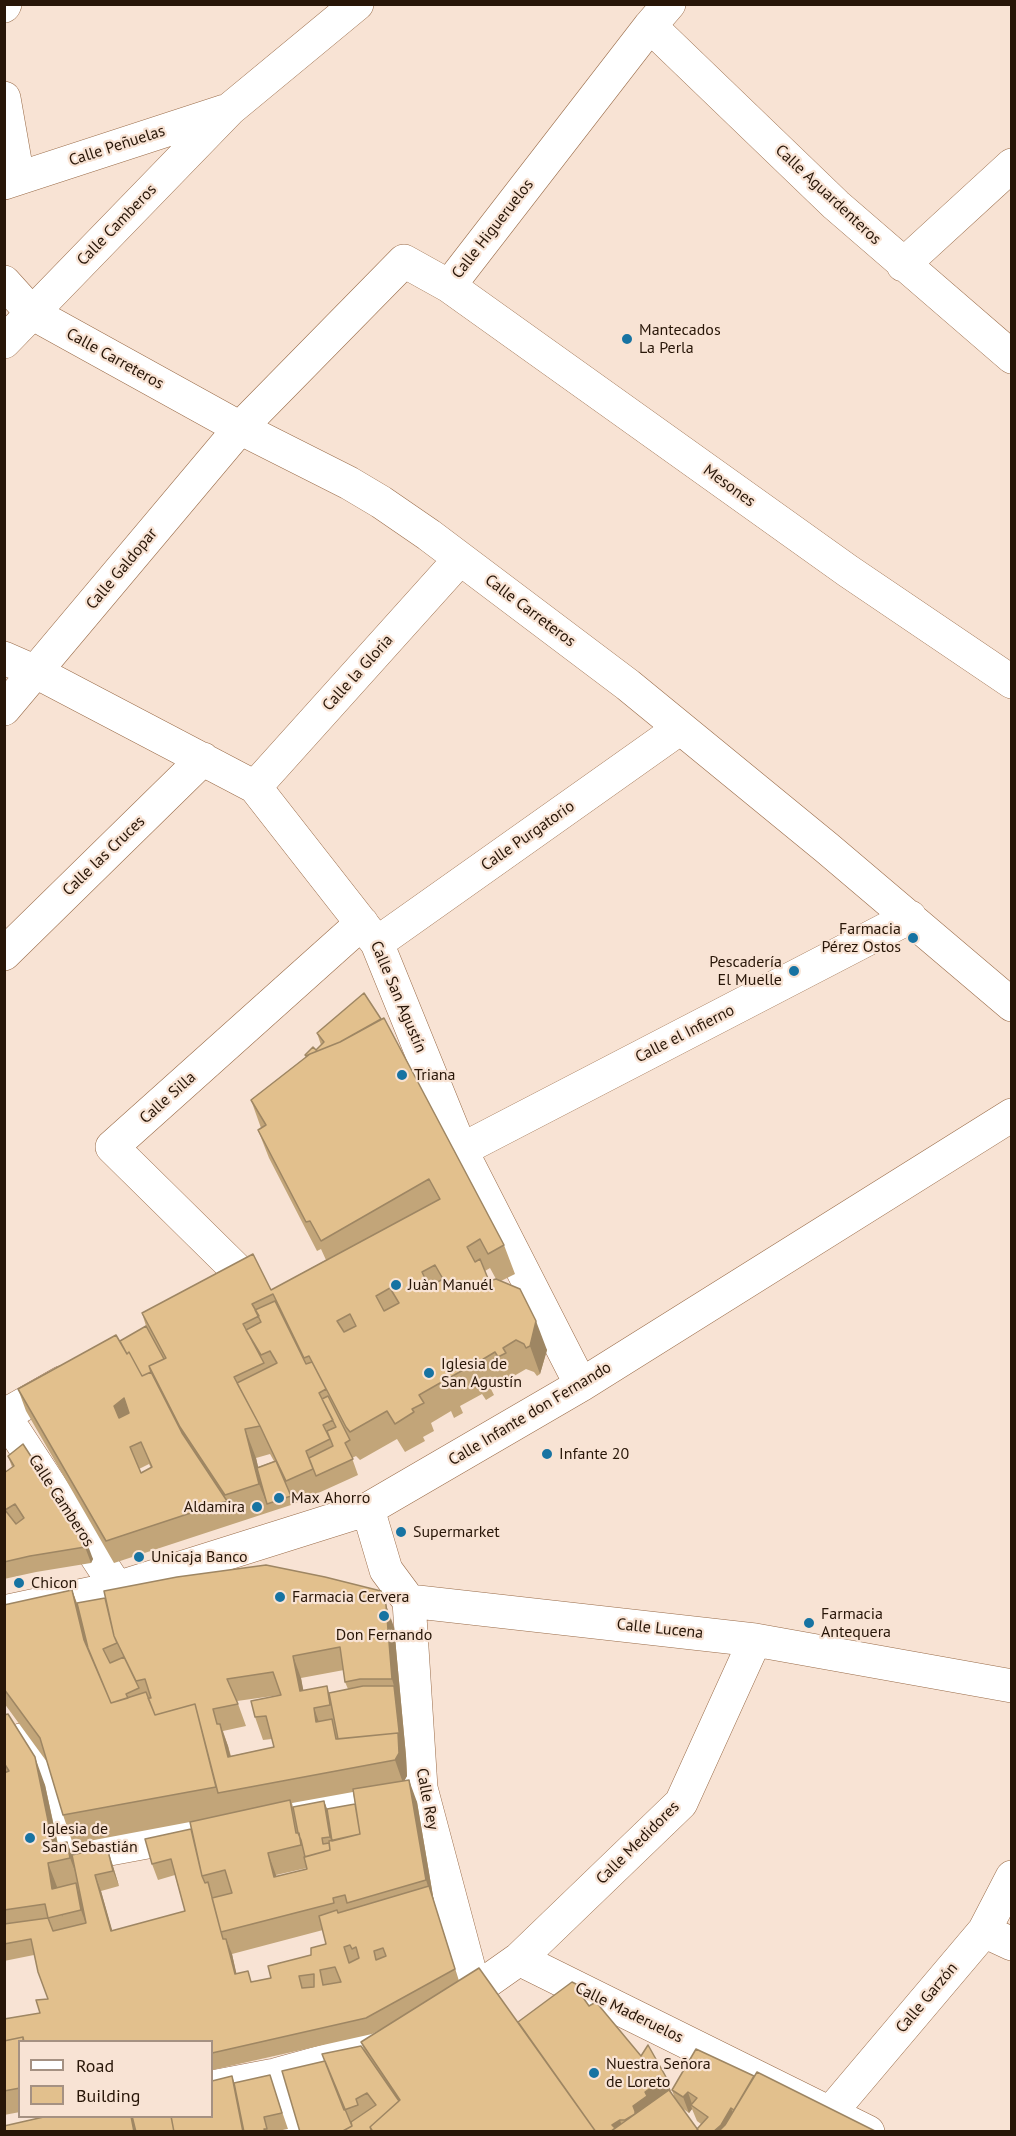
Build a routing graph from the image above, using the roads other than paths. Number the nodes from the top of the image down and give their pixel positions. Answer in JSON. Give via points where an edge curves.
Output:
{"nodes":[{"id":1,"x":357,"y":4,"type":"edge"},
{"id":2,"x":659,"y":15,"type":"edge"},
{"id":3,"x":4,"y":98,"type":"edge"},
{"id":4,"x":230,"y":109,"type":"junction"},
{"id":5,"x":1011,"y":165,"type":"edge"},
{"id":6,"x":11,"y":180,"type":"edge"},
{"id":7,"x":903,"y":265,"type":"junction"},
{"id":8,"x":4,"y":282,"type":"edge"},
{"id":9,"x":449,"y":286,"type":"junction"},
{"id":10,"x":32,"y":313,"type":"junction"},
{"id":11,"x":4,"y":342,"type":"edge"},
{"id":12,"x":1011,"y":357,"type":"edge"},
{"id":13,"x":240,"y":428,"type":"junction"},
{"id":14,"x":460,"y":559,"type":"junction"},
{"id":15,"x":4,"y":658,"type":"edge"},
{"id":16,"x":36,"y":672,"type":"junction"},
{"id":17,"x":1011,"y":682,"type":"edge"},
{"id":18,"x":4,"y":709,"type":"edge"},
{"id":19,"x":679,"y":729,"type":"junction"},
{"id":20,"x":203,"y":759,"type":"junction"},
{"id":21,"x":255,"y":787,"type":"junction"},
{"id":22,"x":910,"y":917,"type":"junction"},
{"id":23,"x":369,"y":933,"type":"junction"},
{"id":24,"x":4,"y":954,"type":"edge"},
{"id":25,"x":1011,"y":1005,"type":"edge"},
{"id":26,"x":1011,"y":1115,"type":"edge"},
{"id":27,"x":461,"y":1150,"type":"junction"},
{"id":28,"x":195,"y":1307,"type":"edge"},
{"id":29,"x":85,"y":1370,"type":"edge"},
{"id":30,"x":581,"y":1385,"type":"junction"},
{"id":31,"x":5,"y":1415,"type":"edge"},
{"id":32,"x":368,"y":1509,"type":"junction"},
{"id":33,"x":117,"y":1588,"type":"junction"},
{"id":34,"x":409,"y":1601,"type":"junction"},
{"id":35,"x":4,"y":1612,"type":"edge"},
{"id":36,"x":755,"y":1640,"type":"junction"},
{"id":37,"x":1011,"y":1686,"type":"edge"},
{"id":38,"x":21,"y":1740,"type":"edge"},
{"id":39,"x":421,"y":1788,"type":"junction"},
{"id":40,"x":256,"y":1821,"type":"edge"},
{"id":41,"x":221,"y":1827,"type":"edge"},
{"id":42,"x":1011,"y":1876,"type":"edge"},
{"id":43,"x":998,"y":1938,"type":"edge"},
{"id":44,"x":519,"y":1959,"type":"junction"},
{"id":45,"x":475,"y":1991,"type":"junction"},
{"id":46,"x":429,"y":2022,"type":"edge"},
{"id":47,"x":401,"y":2040,"type":"edge"},
{"id":48,"x":275,"y":2074,"type":"junction"},
{"id":49,"x":213,"y":2087,"type":"edge"},
{"id":50,"x":831,"y":2112,"type":"junction"},
{"id":51,"x":294,"y":2132,"type":"edge"},
{"id":52,"x":868,"y":2132,"type":"edge"}],
"edges":[{"from":1,"to":4,"type":"street","name":"Calle Camberos"},
{"from":2,"to":7,"type":"street","name":"Calle Aguardenteros","via":[[836,205]]},
{"from":2,"to":9,"type":"street","name":"Calle Higueruelos"},
{"from":3,"to":6,"type":"street"},
{"from":4,"to":6,"type":"street","name":"Calle Peñuelas"},
{"from":4,"to":10,"type":"street","name":"Calle Camberos"},
{"from":5,"to":7,"type":"street"},
{"from":7,"to":12,"type":"street","name":"Calle Aguardenteros"},
{"from":8,"to":10,"type":"street","name":"Calle Carreteros"},
{"from":9,"to":13,"type":"street","name":"Calle Higueruelos","via":[[405,261]]},
{"from":9,"to":17,"type":"street","name":"Mesones"},
{"from":10,"to":11,"type":"street","name":"Calle Camberos"},
{"from":10,"to":13,"type":"street","name":"Calle Carreteros"},
{"from":13,"to":14,"type":"street","name":"Calle Carreteros","via":[[381,502]]},
{"from":13,"to":16,"type":"street","name":"Calle Galdopar"},
{"from":14,"to":19,"type":"street","name":"Calle Carreteros"},
{"from":14,"to":21,"type":"street","name":"Calle la Gloria"},
{"from":15,"to":16,"type":"street","name":"Calle San Agustín"},
{"from":16,"to":18,"type":"street","name":"Calle Galdopar"},
{"from":16,"to":20,"type":"street","name":"Calle San Agustín"},
{"from":19,"to":22,"type":"street","name":"Calle Carreteros"},
{"from":19,"to":23,"type":"street","name":"Calle Purgatorio"},
{"from":20,"to":21,"type":"street","name":"Calle San Agustín"},
{"from":20,"to":24,"type":"street","name":"Calle las Cruces"},
{"from":21,"to":23,"type":"street","name":"Calle San Agustín"},
{"from":22,"to":25,"type":"street","name":"Calle Carreteros"},
{"from":22,"to":27,"type":"street","name":"Calle el Infierno"},
{"from":23,"to":27,"type":"street","name":"Calle San Agustín"},
{"from":23,"to":28,"type":"street","name":"Calle Silla","via":[[112,1148],[246,1279]]},
{"from":26,"to":30,"type":"street","name":"Calle Infante don Fernando"},
{"from":27,"to":30,"type":"street","name":"Calle San Agustín"},
{"from":29,"to":31,"type":"street"},
{"from":30,"to":32,"type":"street","name":"Calle Infante don Fernando"},
{"from":31,"to":33,"type":"street","name":"Calle Camberos"},
{"from":32,"to":33,"type":"street","name":"Calle Infante don Fernando"},
{"from":32,"to":34,"type":"street","via":[[386,1570]]},
{"from":33,"to":35,"type":"street","name":"Calle Infante don Fernando"},
{"from":34,"to":36,"type":"street","name":"Calle Lucena"},
{"from":34,"to":39,"type":"street","name":"Calle Rey"},
{"from":36,"to":37,"type":"street","name":"Calle Lucena"},
{"from":36,"to":44,"type":"street","name":"Calle Medidores","via":[[681,1803]]},
{"from":38,"to":41,"type":"street","via":[[46,1773],[72,1856]]},
{"from":39,"to":40,"type":"street"},
{"from":39,"to":45,"type":"street","name":"Calle Rey"},
{"from":42,"to":43,"type":"street","name":"Calle Garzón"},
{"from":43,"to":50,"type":"street","name":"Calle Garzón"},
{"from":44,"to":45,"type":"street","name":"Calle Medidores"},
{"from":44,"to":50,"type":"street","name":"Calle Maderuelos"},
{"from":45,"to":46,"type":"street","name":"Calle Medidores"},
{"from":47,"to":48,"type":"street"},
{"from":48,"to":49,"type":"street"},
{"from":48,"to":51,"type":"street"},
{"from":50,"to":52,"type":"street","name":"Calle Maderuelos"}]}
